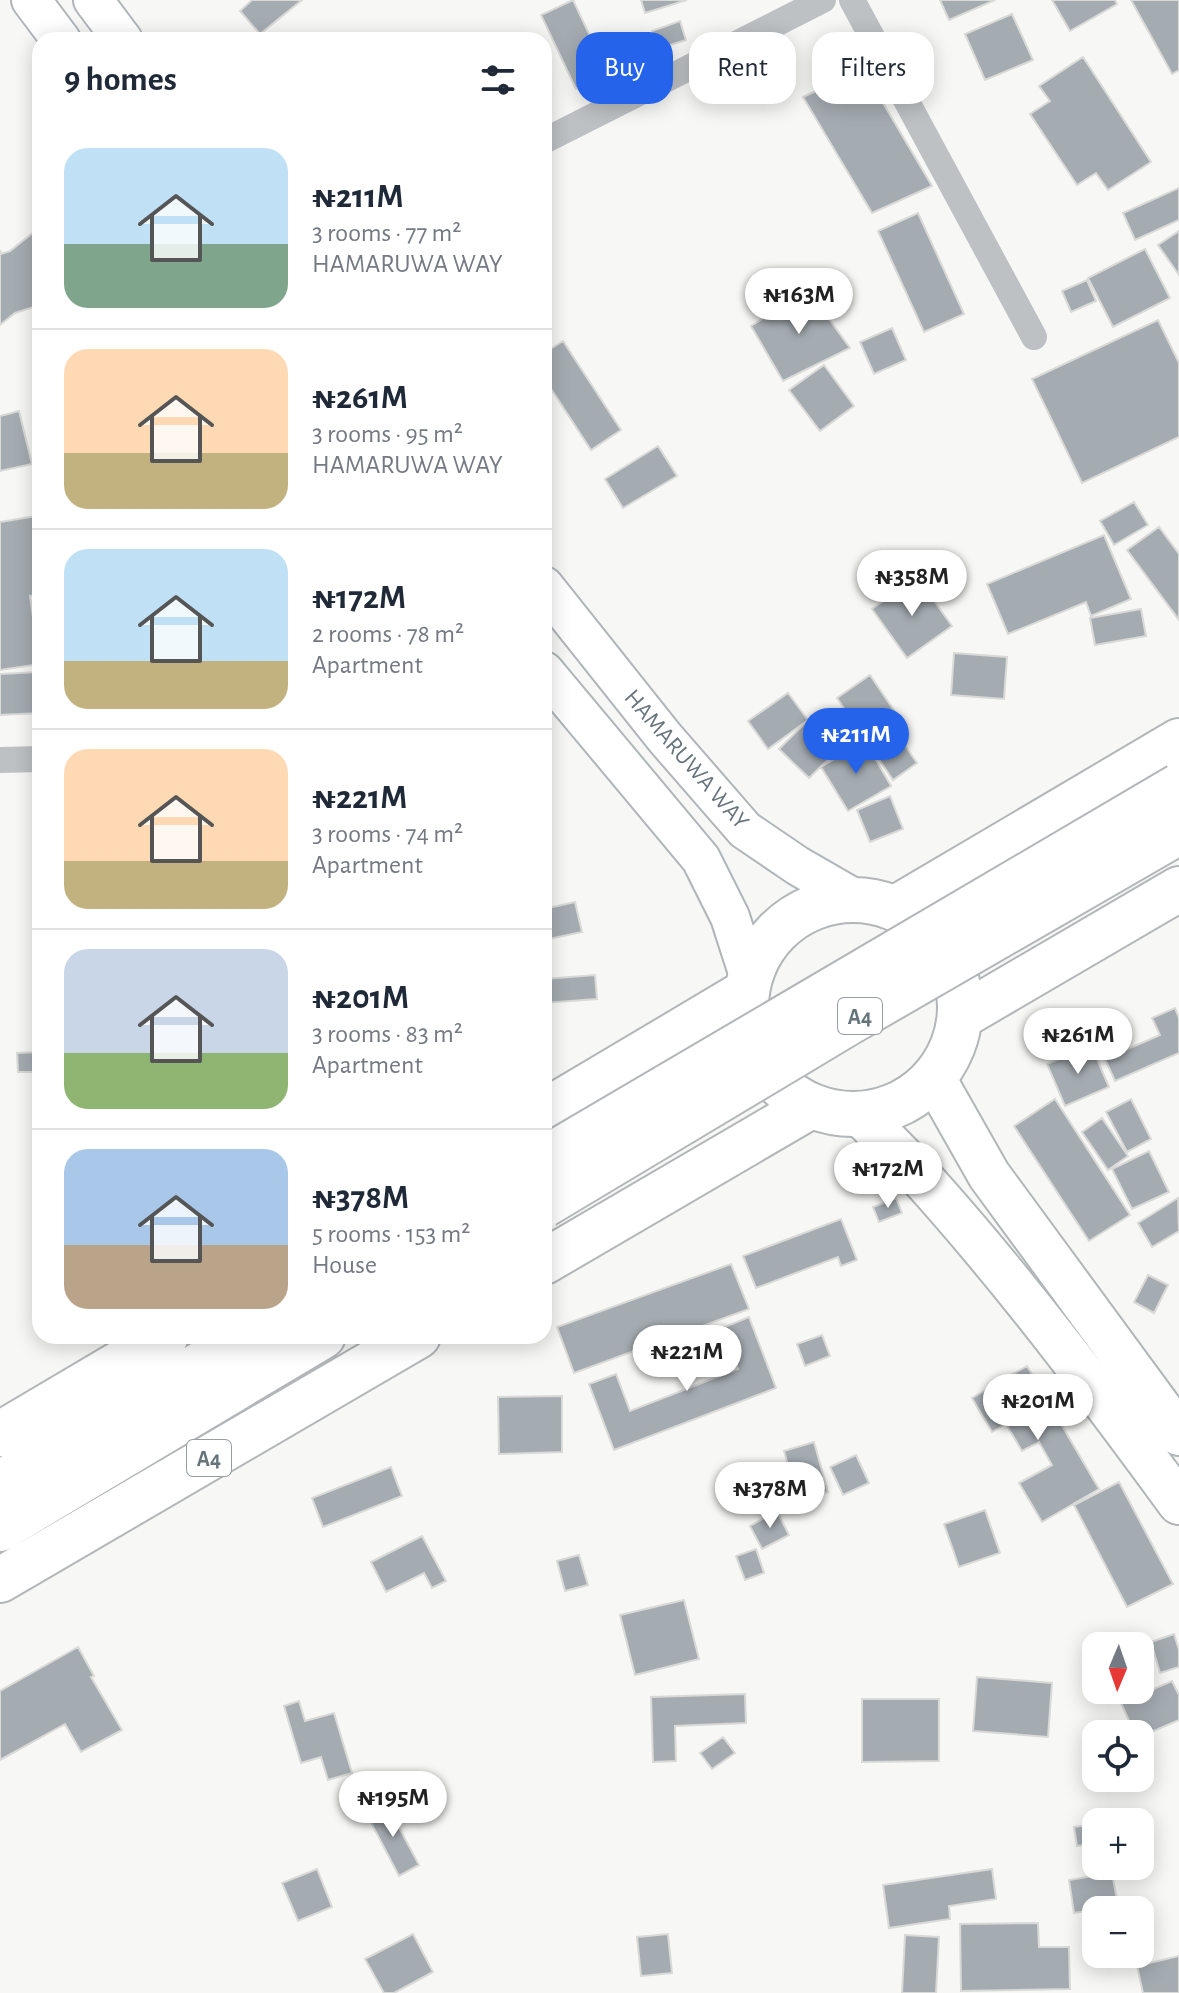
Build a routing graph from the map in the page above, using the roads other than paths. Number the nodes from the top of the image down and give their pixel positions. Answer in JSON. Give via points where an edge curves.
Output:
{"nodes":[{"id":1,"x":31,"y":0,"type":"edge"},
{"id":2,"x":93,"y":0,"type":"edge"},
{"id":3,"x":823,"y":0,"type":"edge"},
{"id":4,"x":852,"y":0,"type":"edge"},
{"id":5,"x":55,"y":32,"type":"edge"},
{"id":6,"x":117,"y":32,"type":"edge"},
{"id":7,"x":552,"y":137,"type":"edge"},
{"id":8,"x":1034,"y":337,"type":"dead end"},
{"id":9,"x":552,"y":596,"type":"edge"},
{"id":10,"x":552,"y":687,"type":"edge"},
{"id":11,"x":1179,"y":741,"type":"edge"},
{"id":12,"x":32,"y":759,"type":"edge"},
{"id":13,"x":0,"y":760,"type":"edge"},
{"id":14,"x":1179,"y":786,"type":"edge"},
{"id":15,"x":1179,"y":832,"type":"edge"},
{"id":16,"x":1179,"y":889,"type":"edge"},
{"id":17,"x":876,"y":904,"type":"junction"},
{"id":18,"x":748,"y":984,"type":"junction"},
{"id":19,"x":960,"y":1017,"type":"junction"},
{"id":20,"x":934,"y":1078,"type":"junction"},
{"id":21,"x":811,"y":1106,"type":"junction"},
{"id":22,"x":552,"y":1107,"type":"edge"},
{"id":23,"x":860,"y":1114,"type":"junction"},
{"id":24,"x":552,"y":1154,"type":"edge"},
{"id":25,"x":552,"y":1200,"type":"edge"},
{"id":26,"x":552,"y":1257,"type":"edge"},
{"id":27,"x":152,"y":1344,"type":"edge"},
{"id":28,"x":235,"y":1344,"type":"edge"},
{"id":29,"x":310,"y":1344,"type":"edge"},
{"id":30,"x":404,"y":1344,"type":"edge"},
{"id":31,"x":0,"y":1434,"type":"edge"},
{"id":32,"x":1179,"y":1434,"type":"edge"},
{"id":33,"x":0,"y":1483,"type":"edge"},
{"id":34,"x":1179,"y":1503,"type":"edge"},
{"id":35,"x":0,"y":1529,"type":"edge"},
{"id":36,"x":0,"y":1580,"type":"edge"}],
"edges":[{"from":1,"to":5,"type":"main road"},
{"from":2,"to":6,"type":"main road"},
{"from":3,"to":7,"type":"street"},
{"from":4,"to":8,"type":"street"},
{"from":9,"to":17,"type":"main road","name":"HAMARUWA WAY","via":[[745,830],[798,866]]},
{"from":10,"to":18,"type":"main road","via":[[701,859],[730,917]]},
{"from":11,"to":17,"type":"highway"},
{"from":12,"to":13,"type":"street"},
{"from":14,"to":24,"type":"highway","number":"A4","bridge":true},
{"from":15,"to":25,"type":"highway","number":"A4","bridge":true},
{"from":16,"to":19,"type":"highway"},
{"from":17,"to":18,"type":"highway","via":[[811,908],[772,935]]},
{"from":17,"to":19,"type":"highway","via":[[924,926],[945,952],[958,983]]},
{"from":18,"to":21,"type":"highway","via":[[748,1035],[762,1065],[783,1089]]},
{"from":18,"to":22,"type":"highway"},
{"from":19,"to":20,"type":"highway","via":[[952,1049]]},
{"from":20,"to":23,"type":"highway","via":[[901,1103]]},
{"from":20,"to":32,"type":"main road","via":[[989,1175]]},
{"from":21,"to":23,"type":"highway"},
{"from":21,"to":26,"type":"highway"},
{"from":23,"to":34,"type":"main road","via":[[994,1264],[1089,1380]]},
{"from":27,"to":31,"type":"highway"},
{"from":28,"to":33,"type":"highway"},
{"from":29,"to":35,"type":"highway","number":"A4"},
{"from":30,"to":36,"type":"highway","number":"A4"}]}
